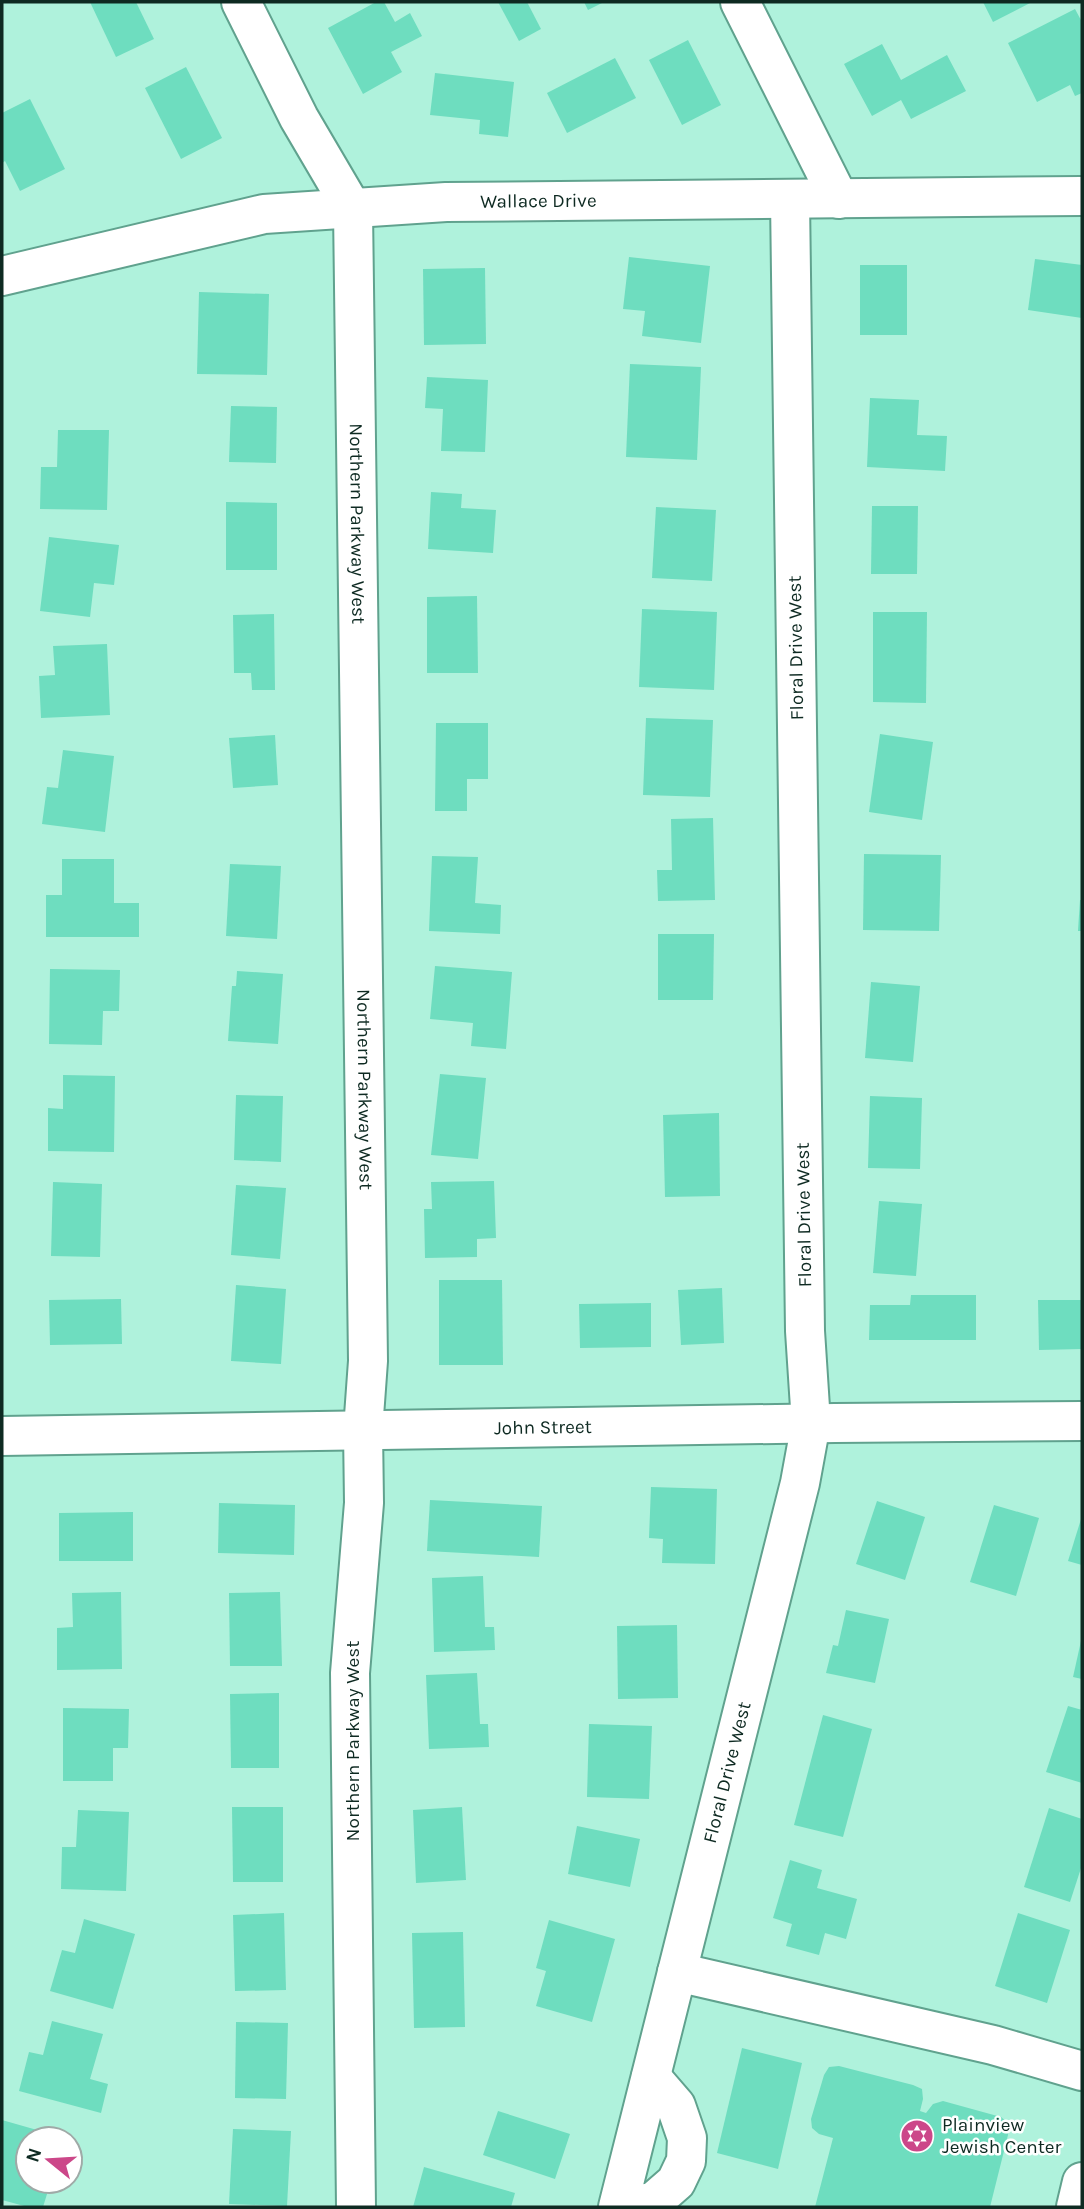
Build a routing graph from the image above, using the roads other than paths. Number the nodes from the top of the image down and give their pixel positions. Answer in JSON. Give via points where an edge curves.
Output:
{"nodes":[{"id":1,"x":241,"y":2,"type":"edge"},
{"id":2,"x":740,"y":2,"type":"edge"},
{"id":3,"x":1082,"y":196,"type":"edge"},
{"id":4,"x":790,"y":199,"type":"junction"},
{"id":5,"x":839,"y":199,"type":"junction"},
{"id":6,"x":353,"y":210,"type":"junction"},
{"id":7,"x":2,"y":276,"type":"edge"},
{"id":8,"x":1082,"y":1421,"type":"edge"},
{"id":9,"x":811,"y":1423,"type":"junction"},
{"id":10,"x":363,"y":1430,"type":"junction"},
{"id":11,"x":2,"y":1436,"type":"edge"},
{"id":12,"x":677,"y":1972,"type":"junction"},
{"id":13,"x":1082,"y":2071,"type":"edge"},
{"id":14,"x":651,"y":2077,"type":"junction"},
{"id":15,"x":1082,"y":2182,"type":"edge"},
{"id":16,"x":356,"y":2207,"type":"edge"},
{"id":17,"x":618,"y":2207,"type":"edge"},
{"id":18,"x":1076,"y":2207,"type":"edge"}],
"edges":[{"from":1,"to":6,"type":"street","name":"Northern Parkway West","via":[[299,118]]},
{"from":2,"to":5,"type":"street"},
{"from":3,"to":5,"type":"street","name":"Wallace Drive"},
{"from":4,"to":5,"type":"street","name":"Wallace Drive"},
{"from":4,"to":6,"type":"street","name":"Wallace Drive","via":[[446,202]]},
{"from":4,"to":9,"type":"street","name":"Floral Drive West","via":[[805,1331]]},
{"from":6,"to":7,"type":"street","name":"Wallace Drive","via":[[264,214]]},
{"from":6,"to":10,"type":"street","name":"Northern Parkway West","via":[[368,1361]]},
{"from":8,"to":9,"type":"street","name":"John Street"},
{"from":9,"to":10,"type":"street","name":"John Street"},
{"from":9,"to":12,"type":"street","name":"Floral Drive West","via":[[800,1483]]},
{"from":10,"to":11,"type":"street","name":"John Street"},
{"from":10,"to":16,"type":"street","name":"Northern Parkway West","via":[[364,1503],[350,1673]]},
{"from":12,"to":13,"type":"street","via":[[993,2045]]},
{"from":12,"to":14,"type":"street","name":"Floral Drive West"},
{"from":14,"to":17,"type":"street","name":"Floral Drive West"},
{"from":14,"to":17,"type":"street","via":[[676,2106],[687,2138],[686,2161],[676,2182],[653,2202]]},
{"from":15,"to":18,"type":"street"}]}
